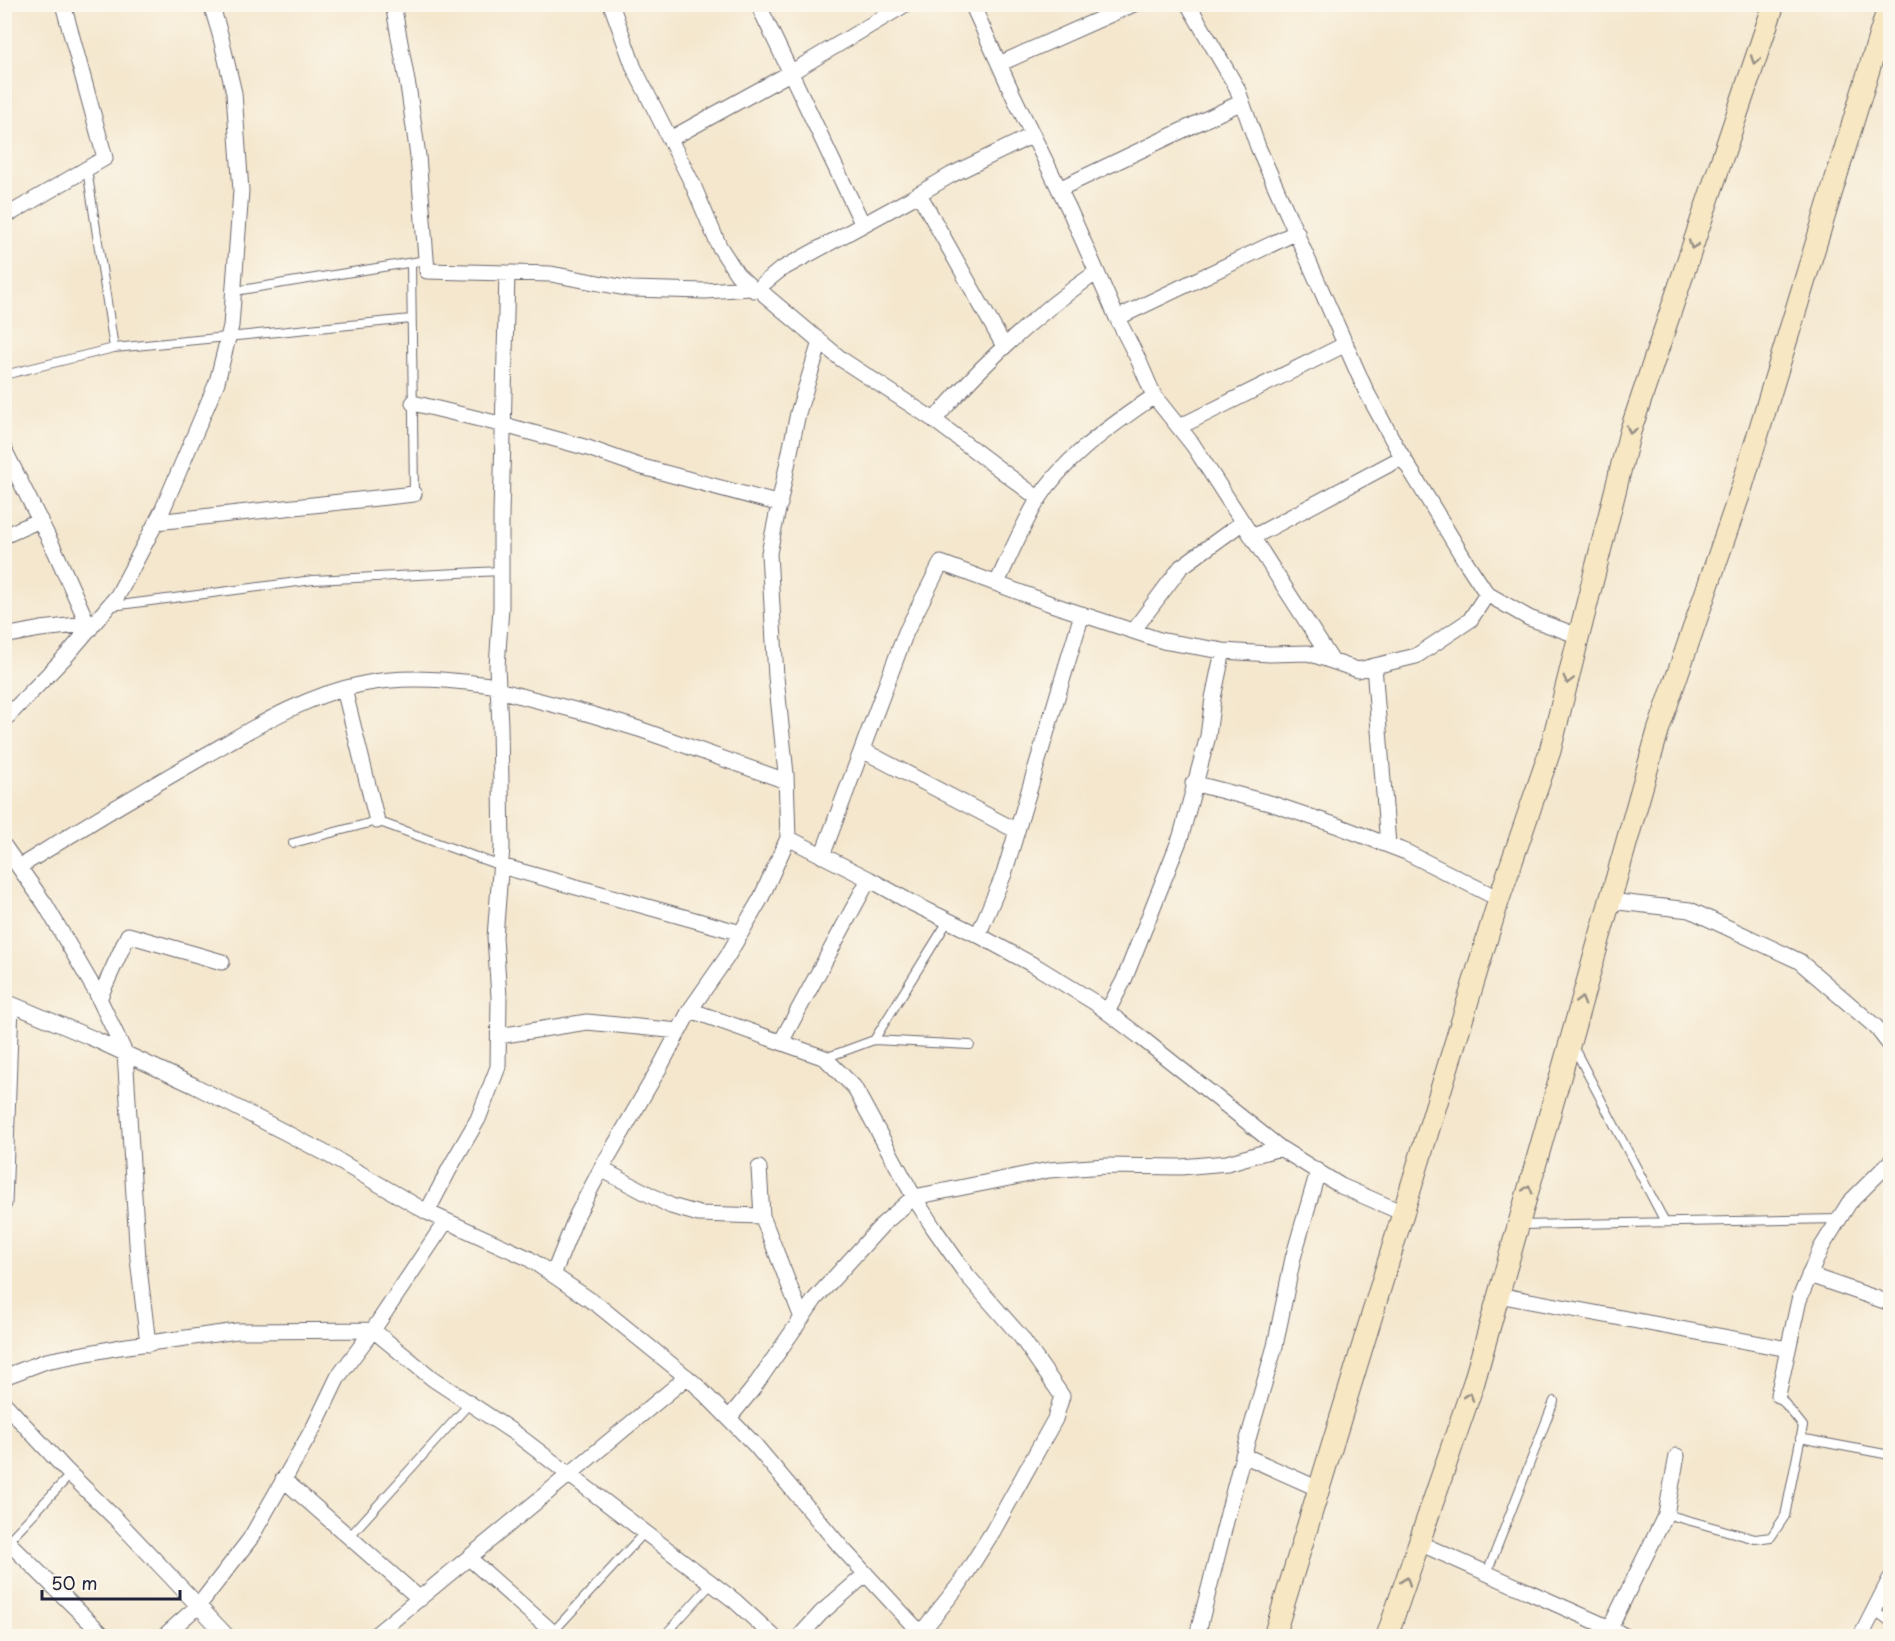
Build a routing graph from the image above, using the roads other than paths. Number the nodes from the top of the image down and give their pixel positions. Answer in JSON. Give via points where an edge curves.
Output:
{"nodes":[{"id":1,"x":63,"y":4,"type":"edge"},
{"id":2,"x":211,"y":4,"type":"edge"},
{"id":3,"x":393,"y":4,"type":"edge"},
{"id":4,"x":611,"y":4,"type":"edge"},
{"id":5,"x":758,"y":4,"type":"edge"},
{"id":6,"x":906,"y":4,"type":"edge"},
{"id":7,"x":972,"y":4,"type":"edge"},
{"id":8,"x":1134,"y":4,"type":"edge"},
{"id":9,"x":1188,"y":4,"type":"edge"},
{"id":10,"x":1774,"y":4,"type":"edge"},
{"id":11,"x":1889,"y":4,"type":"edge"},
{"id":12,"x":999,"y":64,"type":"junction"},
{"id":13,"x":790,"y":73,"type":"junction"},
{"id":14,"x":1242,"y":102,"type":"junction"},
{"id":15,"x":1033,"y":135,"type":"junction"},
{"id":16,"x":670,"y":139,"type":"junction"},
{"id":17,"x":87,"y":169,"type":"junction"},
{"id":18,"x":1059,"y":189,"type":"junction"},
{"id":19,"x":919,"y":194,"type":"junction"},
{"id":20,"x":13,"y":212,"type":"dead end"},
{"id":21,"x":862,"y":225,"type":"junction"},
{"id":22,"x":1297,"y":232,"type":"junction"},
{"id":23,"x":426,"y":260,"type":"junction"},
{"id":24,"x":411,"y":262,"type":"junction"},
{"id":25,"x":1097,"y":272,"type":"junction"},
{"id":26,"x":507,"y":273,"type":"junction"},
{"id":27,"x":750,"y":288,"type":"junction"},
{"id":28,"x":235,"y":291,"type":"junction"},
{"id":29,"x":765,"y":295,"type":"junction"},
{"id":30,"x":1117,"y":318,"type":"junction"},
{"id":31,"x":411,"y":319,"type":"junction"},
{"id":32,"x":229,"y":337,"type":"junction"},
{"id":33,"x":820,"y":342,"type":"junction"},
{"id":34,"x":1346,"y":344,"type":"junction"},
{"id":35,"x":1004,"y":346,"type":"junction"},
{"id":36,"x":114,"y":348,"type":"junction"},
{"id":37,"x":4,"y":375,"type":"edge"},
{"id":38,"x":1154,"y":396,"type":"junction"},
{"id":39,"x":413,"y":403,"type":"junction"},
{"id":40,"x":934,"y":420,"type":"junction"},
{"id":41,"x":504,"y":425,"type":"junction"},
{"id":42,"x":1179,"y":427,"type":"junction"},
{"id":43,"x":4,"y":449,"type":"edge"},
{"id":44,"x":1403,"y":457,"type":"junction"},
{"id":45,"x":414,"y":494,"type":"joint"},
{"id":46,"x":1039,"y":499,"type":"junction"},
{"id":47,"x":780,"y":504,"type":"junction"},
{"id":48,"x":40,"y":520,"type":"junction"},
{"id":49,"x":156,"y":522,"type":"junction"},
{"id":50,"x":1243,"y":522,"type":"junction"},
{"id":51,"x":4,"y":536,"type":"edge"},
{"id":52,"x":1253,"y":537,"type":"junction"},
{"id":53,"x":501,"y":571,"type":"junction"},
{"id":54,"x":997,"y":583,"type":"junction"},
{"id":55,"x":1487,"y":594,"type":"junction"},
{"id":56,"x":108,"y":606,"type":"junction"},
{"id":57,"x":1082,"y":614,"type":"junction"},
{"id":58,"x":88,"y":626,"type":"junction"},
{"id":59,"x":1133,"y":631,"type":"junction"},
{"id":60,"x":4,"y":636,"type":"edge"},
{"id":61,"x":1578,"y":636,"type":"junction"},
{"id":62,"x":1223,"y":651,"type":"junction"},
{"id":63,"x":1332,"y":661,"type":"junction"},
{"id":64,"x":1374,"y":666,"type":"junction"},
{"id":65,"x":344,"y":688,"type":"junction"},
{"id":66,"x":498,"y":688,"type":"junction"},
{"id":67,"x":4,"y":720,"type":"edge"},
{"id":68,"x":862,"y":750,"type":"junction"},
{"id":69,"x":786,"y":781,"type":"junction"},
{"id":70,"x":1193,"y":783,"type":"junction"},
{"id":71,"x":377,"y":821,"type":"junction"},
{"id":72,"x":1017,"y":831,"type":"junction"},
{"id":73,"x":788,"y":838,"type":"junction"},
{"id":74,"x":293,"y":843,"type":"dead end"},
{"id":75,"x":1388,"y":845,"type":"junction"},
{"id":76,"x":4,"y":846,"type":"edge"},
{"id":77,"x":822,"y":856,"type":"junction"},
{"id":78,"x":501,"y":866,"type":"junction"},
{"id":79,"x":20,"y":867,"type":"junction"},
{"id":80,"x":869,"y":879,"type":"junction"},
{"id":81,"x":1499,"y":899,"type":"junction"},
{"id":82,"x":1609,"y":901,"type":"junction"},
{"id":83,"x":948,"y":921,"type":"junction"},
{"id":84,"x":741,"y":933,"type":"junction"},
{"id":85,"x":978,"y":935,"type":"junction"},
{"id":86,"x":222,"y":962,"type":"dead end"},
{"id":87,"x":99,"y":999,"type":"junction"},
{"id":88,"x":8,"y":1003,"type":"edge"},
{"id":89,"x":690,"y":1010,"type":"junction"},
{"id":90,"x":1107,"y":1012,"type":"junction"},
{"id":91,"x":678,"y":1032,"type":"junction"},
{"id":92,"x":499,"y":1036,"type":"junction"},
{"id":93,"x":874,"y":1040,"type":"junction"},
{"id":94,"x":1570,"y":1040,"type":"junction"},
{"id":95,"x":781,"y":1042,"type":"junction"},
{"id":96,"x":970,"y":1045,"type":"dead end"},
{"id":97,"x":1890,"y":1045,"type":"edge"},
{"id":98,"x":125,"y":1053,"type":"junction"},
{"id":99,"x":825,"y":1058,"type":"junction"},
{"id":100,"x":1280,"y":1148,"type":"junction"},
{"id":101,"x":1890,"y":1162,"type":"edge"},
{"id":102,"x":759,"y":1168,"type":"dead end"},
{"id":103,"x":601,"y":1169,"type":"junction"},
{"id":104,"x":1318,"y":1171,"type":"junction"},
{"id":105,"x":915,"y":1197,"type":"junction"},
{"id":106,"x":4,"y":1204,"type":"edge"},
{"id":107,"x":427,"y":1212,"type":"junction"},
{"id":108,"x":1402,"y":1213,"type":"junction"},
{"id":109,"x":762,"y":1216,"type":"junction"},
{"id":110,"x":1839,"y":1219,"type":"junction"},
{"id":111,"x":446,"y":1221,"type":"junction"},
{"id":112,"x":1665,"y":1222,"type":"junction"},
{"id":113,"x":1518,"y":1225,"type":"junction"},
{"id":114,"x":553,"y":1275,"type":"junction"},
{"id":115,"x":1809,"y":1275,"type":"junction"},
{"id":116,"x":1498,"y":1295,"type":"junction"},
{"id":117,"x":1890,"y":1303,"type":"edge"},
{"id":118,"x":802,"y":1318,"type":"junction"},
{"id":119,"x":373,"y":1330,"type":"junction"},
{"id":120,"x":148,"y":1344,"type":"junction"},
{"id":121,"x":1788,"y":1349,"type":"junction"},
{"id":122,"x":4,"y":1377,"type":"edge"},
{"id":123,"x":687,"y":1377,"type":"junction"},
{"id":124,"x":1779,"y":1395,"type":"joint"},
{"id":125,"x":1554,"y":1401,"type":"dead end"},
{"id":126,"x":4,"y":1403,"type":"edge"},
{"id":127,"x":470,"y":1404,"type":"junction"},
{"id":128,"x":729,"y":1418,"type":"junction"},
{"id":129,"x":1800,"y":1438,"type":"junction"},
{"id":130,"x":1243,"y":1455,"type":"junction"},
{"id":131,"x":1890,"y":1455,"type":"edge"},
{"id":132,"x":1677,"y":1456,"type":"dead end"},
{"id":133,"x":71,"y":1474,"type":"junction"},
{"id":134,"x":570,"y":1475,"type":"junction"},
{"id":135,"x":283,"y":1479,"type":"junction"},
{"id":136,"x":1319,"y":1490,"type":"junction"},
{"id":137,"x":1666,"y":1514,"type":"junction"},
{"id":138,"x":645,"y":1532,"type":"junction"},
{"id":139,"x":349,"y":1537,"type":"junction"},
{"id":140,"x":6,"y":1539,"type":"edge"},
{"id":141,"x":1419,"y":1543,"type":"junction"},
{"id":142,"x":469,"y":1558,"type":"junction"},
{"id":143,"x":1487,"y":1573,"type":"junction"},
{"id":144,"x":866,"y":1574,"type":"junction"},
{"id":145,"x":1890,"y":1579,"type":"edge"},
{"id":146,"x":712,"y":1584,"type":"junction"},
{"id":147,"x":420,"y":1599,"type":"junction"},
{"id":148,"x":199,"y":1605,"type":"junction"},
{"id":149,"x":1875,"y":1611,"type":"junction"},
{"id":150,"x":1890,"y":1622,"type":"edge"},
{"id":151,"x":1608,"y":1632,"type":"edge"},
{"id":152,"x":553,"y":1635,"type":"edge"},
{"id":153,"x":922,"y":1635,"type":"edge"},
{"id":154,"x":104,"y":1636,"type":"edge"},
{"id":155,"x":164,"y":1636,"type":"edge"},
{"id":156,"x":227,"y":1636,"type":"edge"},
{"id":157,"x":374,"y":1636,"type":"edge"},
{"id":158,"x":664,"y":1636,"type":"edge"},
{"id":159,"x":773,"y":1636,"type":"edge"},
{"id":160,"x":800,"y":1636,"type":"edge"},
{"id":161,"x":1197,"y":1636,"type":"edge"},
{"id":162,"x":1274,"y":1636,"type":"edge"},
{"id":163,"x":1387,"y":1636,"type":"edge"},
{"id":164,"x":1625,"y":1636,"type":"edge"},
{"id":165,"x":1861,"y":1636,"type":"edge"}],
"edges":[{"from":1,"to":17,"type":"street","via":[[105,158]]},
{"from":2,"to":28,"type":"street","via":[[234,93],[241,191]]},
{"from":3,"to":23,"type":"street","via":[[419,167]]},
{"from":4,"to":16,"type":"street","via":[[633,68]]},
{"from":5,"to":13,"type":"street"},
{"from":6,"to":13,"type":"street"},
{"from":7,"to":12,"type":"street"},
{"from":8,"to":12,"type":"street"},
{"from":9,"to":14,"type":"street"},
{"from":10,"to":61,"type":"main road","one_way":true,"via":[[1630,432]]},
{"from":11,"to":82,"type":"main road","via":[[1741,490],[1658,731]]},
{"from":12,"to":15,"type":"street"},
{"from":13,"to":16,"type":"street"},
{"from":13,"to":21,"type":"street"},
{"from":14,"to":18,"type":"street"},
{"from":14,"to":22,"type":"street"},
{"from":15,"to":18,"type":"street"},
{"from":15,"to":19,"type":"street"},
{"from":16,"to":27,"type":"street","via":[[719,246]]},
{"from":17,"to":20,"type":"street"},
{"from":17,"to":36,"type":"lane"},
{"from":18,"to":25,"type":"street"},
{"from":19,"to":21,"type":"street"},
{"from":19,"to":35,"type":"street"},
{"from":21,"to":29,"type":"street","via":[[770,277],[760,289]]},
{"from":22,"to":30,"type":"street"},
{"from":22,"to":34,"type":"street"},
{"from":23,"to":24,"type":"lane"},
{"from":23,"to":26,"type":"street","via":[[428,271]]},
{"from":24,"to":28,"type":"lane"},
{"from":24,"to":31,"type":"lane"},
{"from":25,"to":30,"type":"street"},
{"from":25,"to":35,"type":"street"},
{"from":26,"to":27,"type":"street","via":[[551,274],[631,289]]},
{"from":26,"to":41,"type":"street"},
{"from":27,"to":29,"type":"street"},
{"from":28,"to":32,"type":"street"},
{"from":29,"to":33,"type":"street"},
{"from":30,"to":38,"type":"street"},
{"from":31,"to":32,"type":"lane"},
{"from":31,"to":39,"type":"lane"},
{"from":32,"to":36,"type":"lane"},
{"from":32,"to":49,"type":"street","via":[[217,382]]},
{"from":33,"to":40,"type":"street"},
{"from":33,"to":47,"type":"street","via":[[798,413]]},
{"from":34,"to":42,"type":"street"},
{"from":34,"to":44,"type":"street","via":[[1366,391]]},
{"from":35,"to":40,"type":"street"},
{"from":36,"to":37,"type":"lane"},
{"from":38,"to":42,"type":"street"},
{"from":38,"to":46,"type":"street","via":[[1085,447]]},
{"from":39,"to":41,"type":"street"},
{"from":39,"to":45,"type":"lane"},
{"from":40,"to":46,"type":"street"},
{"from":41,"to":47,"type":"street"},
{"from":41,"to":53,"type":"street"},
{"from":42,"to":50,"type":"street"},
{"from":43,"to":48,"type":"street"},
{"from":44,"to":52,"type":"street"},
{"from":44,"to":55,"type":"street"},
{"from":45,"to":49,"type":"street"},
{"from":46,"to":54,"type":"street"},
{"from":47,"to":69,"type":"street","via":[[769,554]]},
{"from":48,"to":51,"type":"street"},
{"from":48,"to":58,"type":"street"},
{"from":49,"to":56,"type":"street","via":[[123,587]]},
{"from":50,"to":52,"type":"street"},
{"from":50,"to":59,"type":"street","via":[[1180,567]]},
{"from":52,"to":63,"type":"street"},
{"from":53,"to":56,"type":"lane","via":[[313,580]]},
{"from":53,"to":66,"type":"street"},
{"from":54,"to":57,"type":"street"},
{"from":54,"to":68,"type":"street","via":[[941,563],[906,632]]},
{"from":55,"to":61,"type":"street","via":[[1529,618]]},
{"from":55,"to":64,"type":"street","via":[[1470,620],[1416,656]]},
{"from":56,"to":58,"type":"street"},
{"from":57,"to":59,"type":"street"},
{"from":57,"to":72,"type":"street"},
{"from":58,"to":60,"type":"street"},
{"from":58,"to":67,"type":"street","via":[[67,655]]},
{"from":59,"to":62,"type":"street","via":[[1163,641]]},
{"from":61,"to":81,"type":"main road","one_way":true,"via":[[1550,751]]},
{"from":62,"to":63,"type":"street","via":[[1308,653]]},
{"from":62,"to":70,"type":"street","via":[[1208,736]]},
{"from":63,"to":64,"type":"street","via":[[1358,670]]},
{"from":64,"to":75,"type":"street"},
{"from":65,"to":66,"type":"street","via":[[417,679]]},
{"from":65,"to":71,"type":"street"},
{"from":65,"to":79,"type":"street","via":[[268,720]]},
{"from":66,"to":69,"type":"street","via":[[639,729]]},
{"from":66,"to":78,"type":"street"},
{"from":68,"to":72,"type":"street"},
{"from":68,"to":77,"type":"street"},
{"from":69,"to":73,"type":"street"},
{"from":70,"to":75,"type":"street","via":[[1273,804]]},
{"from":70,"to":90,"type":"street","via":[[1165,879]]},
{"from":71,"to":74,"type":"lane"},
{"from":71,"to":78,"type":"lane"},
{"from":72,"to":85,"type":"street","via":[[1005,874]]},
{"from":73,"to":77,"type":"street"},
{"from":73,"to":84,"type":"street"},
{"from":75,"to":81,"type":"street"},
{"from":76,"to":79,"type":"street"},
{"from":77,"to":80,"type":"street"},
{"from":78,"to":84,"type":"street"},
{"from":78,"to":92,"type":"street","via":[[495,937]]},
{"from":79,"to":87,"type":"street"},
{"from":80,"to":83,"type":"street"},
{"from":80,"to":95,"type":"street"},
{"from":81,"to":108,"type":"main road"},
{"from":94,"to":82,"type":"main road","one_way":true},
{"from":82,"to":97,"type":"street","via":[[1690,910],[1799,961],[1876,1027]]},
{"from":83,"to":85,"type":"street"},
{"from":83,"to":93,"type":"lane"},
{"from":84,"to":89,"type":"street"},
{"from":85,"to":90,"type":"street"},
{"from":86,"to":87,"type":"street","via":[[128,935]]},
{"from":87,"to":98,"type":"street"},
{"from":88,"to":98,"type":"street"},
{"from":88,"to":106,"type":"street"},
{"from":89,"to":91,"type":"street"},
{"from":89,"to":95,"type":"street"},
{"from":90,"to":100,"type":"street"},
{"from":91,"to":92,"type":"street","via":[[587,1022]]},
{"from":91,"to":103,"type":"street"},
{"from":92,"to":107,"type":"street","via":[[498,1067],[478,1119]]},
{"from":93,"to":96,"type":"lane"},
{"from":93,"to":99,"type":"lane"},
{"from":94,"to":112,"type":"lane"},
{"from":113,"to":94,"type":"main road","one_way":true},
{"from":95,"to":99,"type":"street"},
{"from":98,"to":107,"type":"street","via":[[325,1153]]},
{"from":98,"to":120,"type":"street","via":[[136,1235]]},
{"from":99,"to":105,"type":"street","via":[[854,1087]]},
{"from":100,"to":104,"type":"street"},
{"from":100,"to":105,"type":"street","via":[[1227,1163],[1049,1170]]},
{"from":101,"to":110,"type":"street","via":[[1849,1203]]},
{"from":102,"to":109,"type":"street"},
{"from":103,"to":109,"type":"street","via":[[671,1206],[699,1214]]},
{"from":103,"to":114,"type":"street"},
{"from":104,"to":108,"type":"street","via":[[1341,1186]]},
{"from":104,"to":130,"type":"street","via":[[1293,1258],[1275,1346]]},
{"from":105,"to":118,"type":"street","via":[[883,1224]]},
{"from":105,"to":153,"type":"street","via":[[966,1274],[1021,1337],[1062,1396],[1055,1419],[993,1531]]},
{"from":107,"to":111,"type":"street"},
{"from":108,"to":136,"type":"main road"},
{"from":109,"to":118,"type":"street"},
{"from":110,"to":112,"type":"lane"},
{"from":110,"to":115,"type":"street"},
{"from":111,"to":114,"type":"street","via":[[528,1258]]},
{"from":111,"to":119,"type":"street"},
{"from":112,"to":113,"type":"lane"},
{"from":113,"to":116,"type":"main road"},
{"from":114,"to":123,"type":"street"},
{"from":115,"to":117,"type":"street"},
{"from":115,"to":121,"type":"street","via":[[1798,1300]]},
{"from":116,"to":121,"type":"street"},
{"from":141,"to":116,"type":"main road","one_way":true,"via":[[1474,1382]]},
{"from":118,"to":128,"type":"street"},
{"from":119,"to":120,"type":"street","via":[[237,1331]]},
{"from":119,"to":127,"type":"street"},
{"from":119,"to":135,"type":"street","via":[[338,1377]]},
{"from":120,"to":122,"type":"street","via":[[46,1361]]},
{"from":121,"to":124,"type":"street"},
{"from":123,"to":128,"type":"street"},
{"from":123,"to":134,"type":"street"},
{"from":124,"to":129,"type":"lane","via":[[1803,1426]]},
{"from":125,"to":143,"type":"lane"},
{"from":126,"to":133,"type":"street"},
{"from":127,"to":134,"type":"street"},
{"from":127,"to":139,"type":"lane"},
{"from":128,"to":144,"type":"street"},
{"from":129,"to":131,"type":"lane"},
{"from":129,"to":137,"type":"lane","via":[[1785,1516],[1771,1537],[1755,1539]]},
{"from":130,"to":136,"type":"street"},
{"from":130,"to":161,"type":"street"},
{"from":132,"to":137,"type":"street"},
{"from":133,"to":140,"type":"lane"},
{"from":133,"to":148,"type":"street"},
{"from":134,"to":138,"type":"street"},
{"from":134,"to":142,"type":"street"},
{"from":135,"to":139,"type":"street"},
{"from":135,"to":148,"type":"street","via":[[250,1539]]},
{"from":136,"to":162,"type":"main road"},
{"from":137,"to":151,"type":"street"},
{"from":138,"to":146,"type":"street"},
{"from":138,"to":152,"type":"lane"},
{"from":139,"to":147,"type":"street"},
{"from":140,"to":154,"type":"street"},
{"from":141,"to":143,"type":"street"},
{"from":163,"to":141,"type":"main road","one_way":true},
{"from":142,"to":147,"type":"street"},
{"from":142,"to":152,"type":"street"},
{"from":143,"to":151,"type":"street"},
{"from":144,"to":153,"type":"street"},
{"from":144,"to":160,"type":"street"},
{"from":145,"to":149,"type":"street"},
{"from":146,"to":158,"type":"lane"},
{"from":146,"to":159,"type":"street"},
{"from":147,"to":157,"type":"street"},
{"from":148,"to":155,"type":"street"},
{"from":148,"to":156,"type":"street"},
{"from":149,"to":150,"type":"lane"},
{"from":149,"to":165,"type":"street"},
{"from":151,"to":164,"type":"street"}]}
